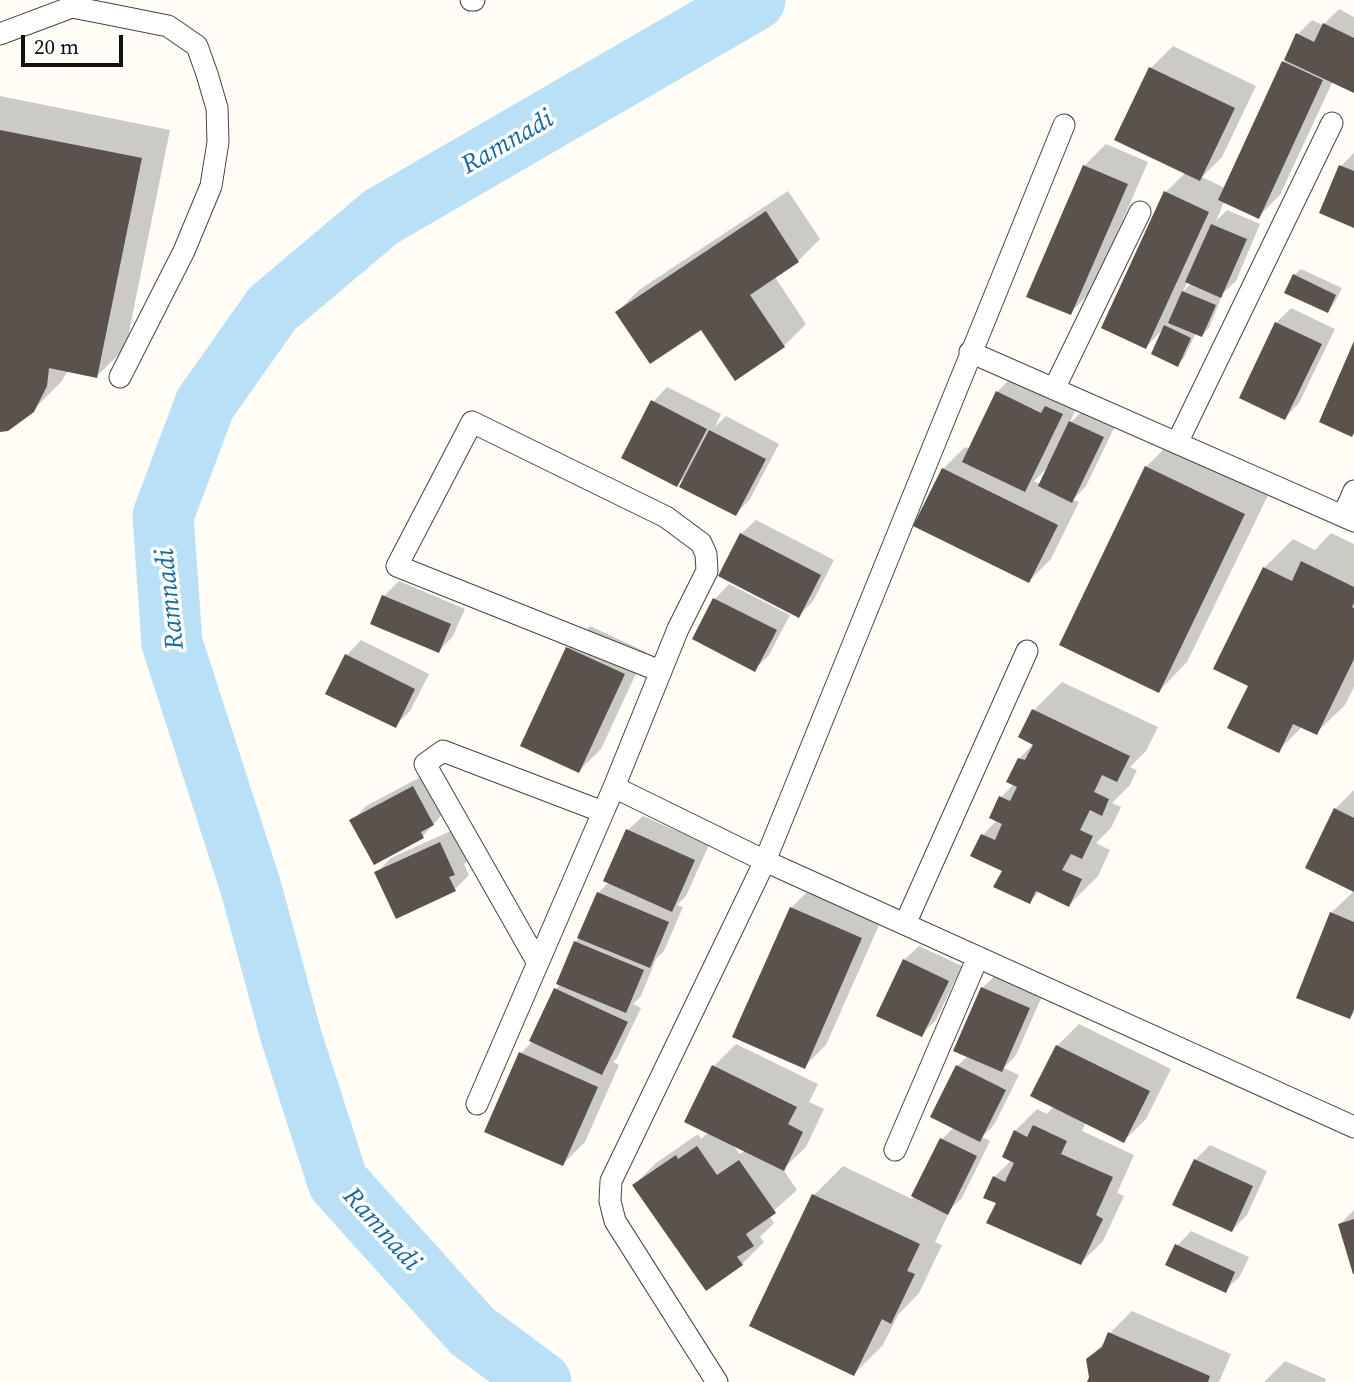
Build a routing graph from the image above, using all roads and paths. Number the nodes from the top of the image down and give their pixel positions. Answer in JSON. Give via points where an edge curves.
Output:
{"nodes":[{"id":1,"x":41,"y":9,"type":"edge"},
{"id":2,"x":0,"y":34,"type":"edge"},
{"id":3,"x":1332,"y":123,"type":"dead end"},
{"id":4,"x":1064,"y":125,"type":"dead end"},
{"id":5,"x":1140,"y":212,"type":"dead end"},
{"id":6,"x":970,"y":352,"type":"junction"},
{"id":7,"x":120,"y":377,"type":"dead end"},
{"id":8,"x":1054,"y":389,"type":"junction"},
{"id":9,"x":1177,"y":443,"type":"junction"},
{"id":10,"x":1354,"y":491,"type":"edge"},
{"id":11,"x":1348,"y":518,"type":"edge"},
{"id":12,"x":1027,"y":651,"type":"dead end"},
{"id":13,"x":660,"y":671,"type":"junction"},
{"id":14,"x":614,"y":787,"type":"junction"},
{"id":15,"x":603,"y":812,"type":"junction"},
{"id":16,"x":765,"y":861,"type":"junction"},
{"id":17,"x":905,"y":924,"type":"junction"},
{"id":18,"x":978,"y":957,"type":"junction"},
{"id":19,"x":538,"y":962,"type":"junction"},
{"id":20,"x":477,"y":1104,"type":"dead end"},
{"id":21,"x":1354,"y":1127,"type":"edge"},
{"id":22,"x":895,"y":1150,"type":"dead end"},
{"id":23,"x":717,"y":1382,"type":"edge"}],
"edges":[{"from":1,"to":2,"type":"lane"},
{"from":1,"to":7,"type":"lane","via":[[72,7],[168,26],[197,46],[217,108],[218,142],[211,186],[184,251]]},
{"from":3,"to":9,"type":"lane"},
{"from":4,"to":6,"type":"lane"},
{"from":5,"to":8,"type":"lane"},
{"from":6,"to":8,"type":"lane"},
{"from":6,"to":16,"type":"lane"},
{"from":8,"to":9,"type":"lane"},
{"from":9,"to":11,"type":"lane"},
{"from":10,"to":11,"type":"lane"},
{"from":12,"to":17,"type":"lane"},
{"from":13,"to":13,"type":"lane","via":[[397,566],[472,422],[666,517],[701,543],[707,570]]},
{"from":13,"to":14,"type":"lane"},
{"from":14,"to":15,"type":"lane"},
{"from":14,"to":16,"type":"lane"},
{"from":15,"to":19,"type":"lane"},
{"from":15,"to":19,"type":"lane","via":[[443,751],[425,764]]},
{"from":16,"to":17,"type":"lane"},
{"from":16,"to":23,"type":"lane","via":[[611,1181],[615,1221]]},
{"from":17,"to":18,"type":"lane"},
{"from":18,"to":21,"type":"lane"},
{"from":18,"to":22,"type":"lane"},
{"from":19,"to":20,"type":"lane"}]}
